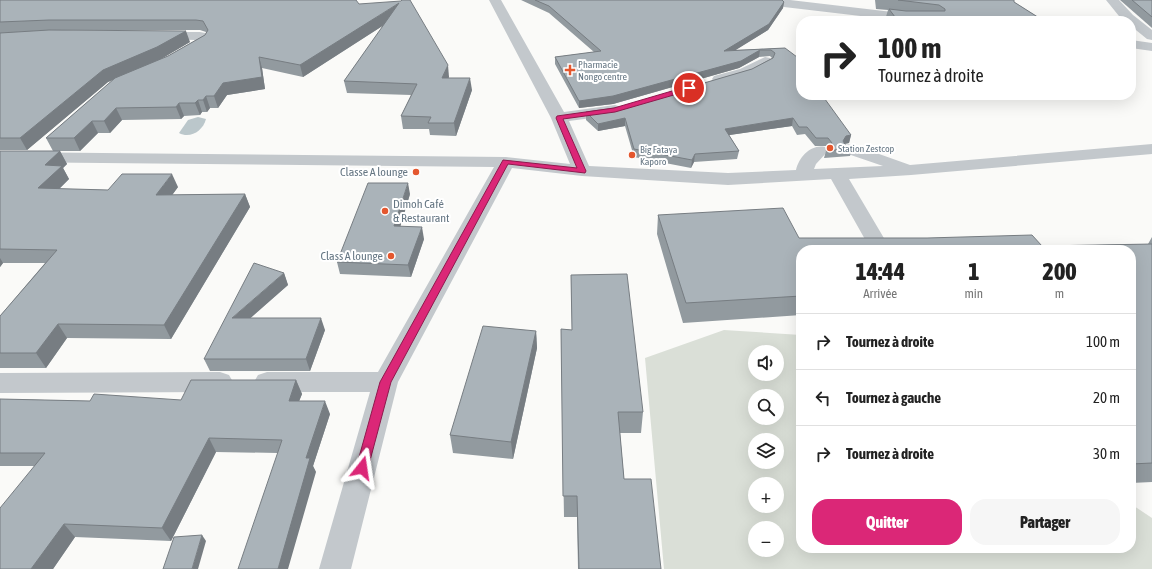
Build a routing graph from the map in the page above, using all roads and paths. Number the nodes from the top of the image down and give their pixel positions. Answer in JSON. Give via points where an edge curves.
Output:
{"nodes":[{"id":1,"x":496,"y":0,"type":"edge"},
{"id":2,"x":1112,"y":0,"type":"edge"},
{"id":3,"x":784,"y":3,"type":"edge"},
{"id":4,"x":892,"y":16,"type":"edge"},
{"id":5,"x":1126,"y":16,"type":"edge"},
{"id":6,"x":1136,"y":24,"type":"edge"},
{"id":7,"x":145,"y":36,"type":"edge"},
{"id":8,"x":1152,"y":36,"type":"edge"},
{"id":9,"x":1136,"y":45,"type":"edge"},
{"id":10,"x":1152,"y":47,"type":"edge"},
{"id":11,"x":765,"y":61,"type":"edge"},
{"id":12,"x":167,"y":63,"type":"edge"},
{"id":13,"x":703,"y":84,"type":"edge"},
{"id":14,"x":630,"y":105,"type":"edge"},
{"id":15,"x":559,"y":118,"type":"junction"},
{"id":16,"x":51,"y":141,"type":"edge"},
{"id":17,"x":1152,"y":148,"type":"edge"},
{"id":18,"x":851,"y":149,"type":"edge"},
{"id":19,"x":819,"y":151,"type":"dead end"},
{"id":20,"x":34,"y":156,"type":"junction"},
{"id":21,"x":0,"y":157,"type":"edge"},
{"id":22,"x":506,"y":162,"type":"junction"},
{"id":23,"x":911,"y":170,"type":"junction"},
{"id":24,"x":582,"y":171,"type":"junction"},
{"id":25,"x":837,"y":174,"type":"junction"},
{"id":26,"x":804,"y":176,"type":"junction"},
{"id":27,"x":878,"y":245,"type":"edge"},
{"id":28,"x":386,"y":382,"type":"junction"},
{"id":29,"x":0,"y":383,"type":"edge"},
{"id":30,"x":335,"y":569,"type":"edge"}],
"edges":[{"from":1,"to":15,"type":"street"},
{"from":2,"to":5,"type":"street"},
{"from":3,"to":4,"type":"street"},
{"from":6,"to":8,"type":"street"},
{"from":7,"to":12,"type":"street","via":[[200,36],[203,42]]},
{"from":9,"to":10,"type":"street"},
{"from":11,"to":13,"type":"street","via":[[745,72]]},
{"from":14,"to":15,"type":"street","via":[[615,110]]},
{"from":15,"to":24,"type":"street"},
{"from":16,"to":20,"type":"street"},
{"from":17,"to":23,"type":"street"},
{"from":18,"to":23,"type":"street"},
{"from":19,"to":26,"type":"street","via":[[807,162]]},
{"from":20,"to":21,"type":"street"},
{"from":20,"to":22,"type":"street"},
{"from":22,"to":24,"type":"street"},
{"from":22,"to":28,"type":"street"},
{"from":23,"to":25,"type":"street"},
{"from":24,"to":26,"type":"street","via":[[728,179]]},
{"from":25,"to":26,"type":"street"},
{"from":25,"to":27,"type":"street"},
{"from":28,"to":29,"type":"street"},
{"from":28,"to":30,"type":"street"}]}
